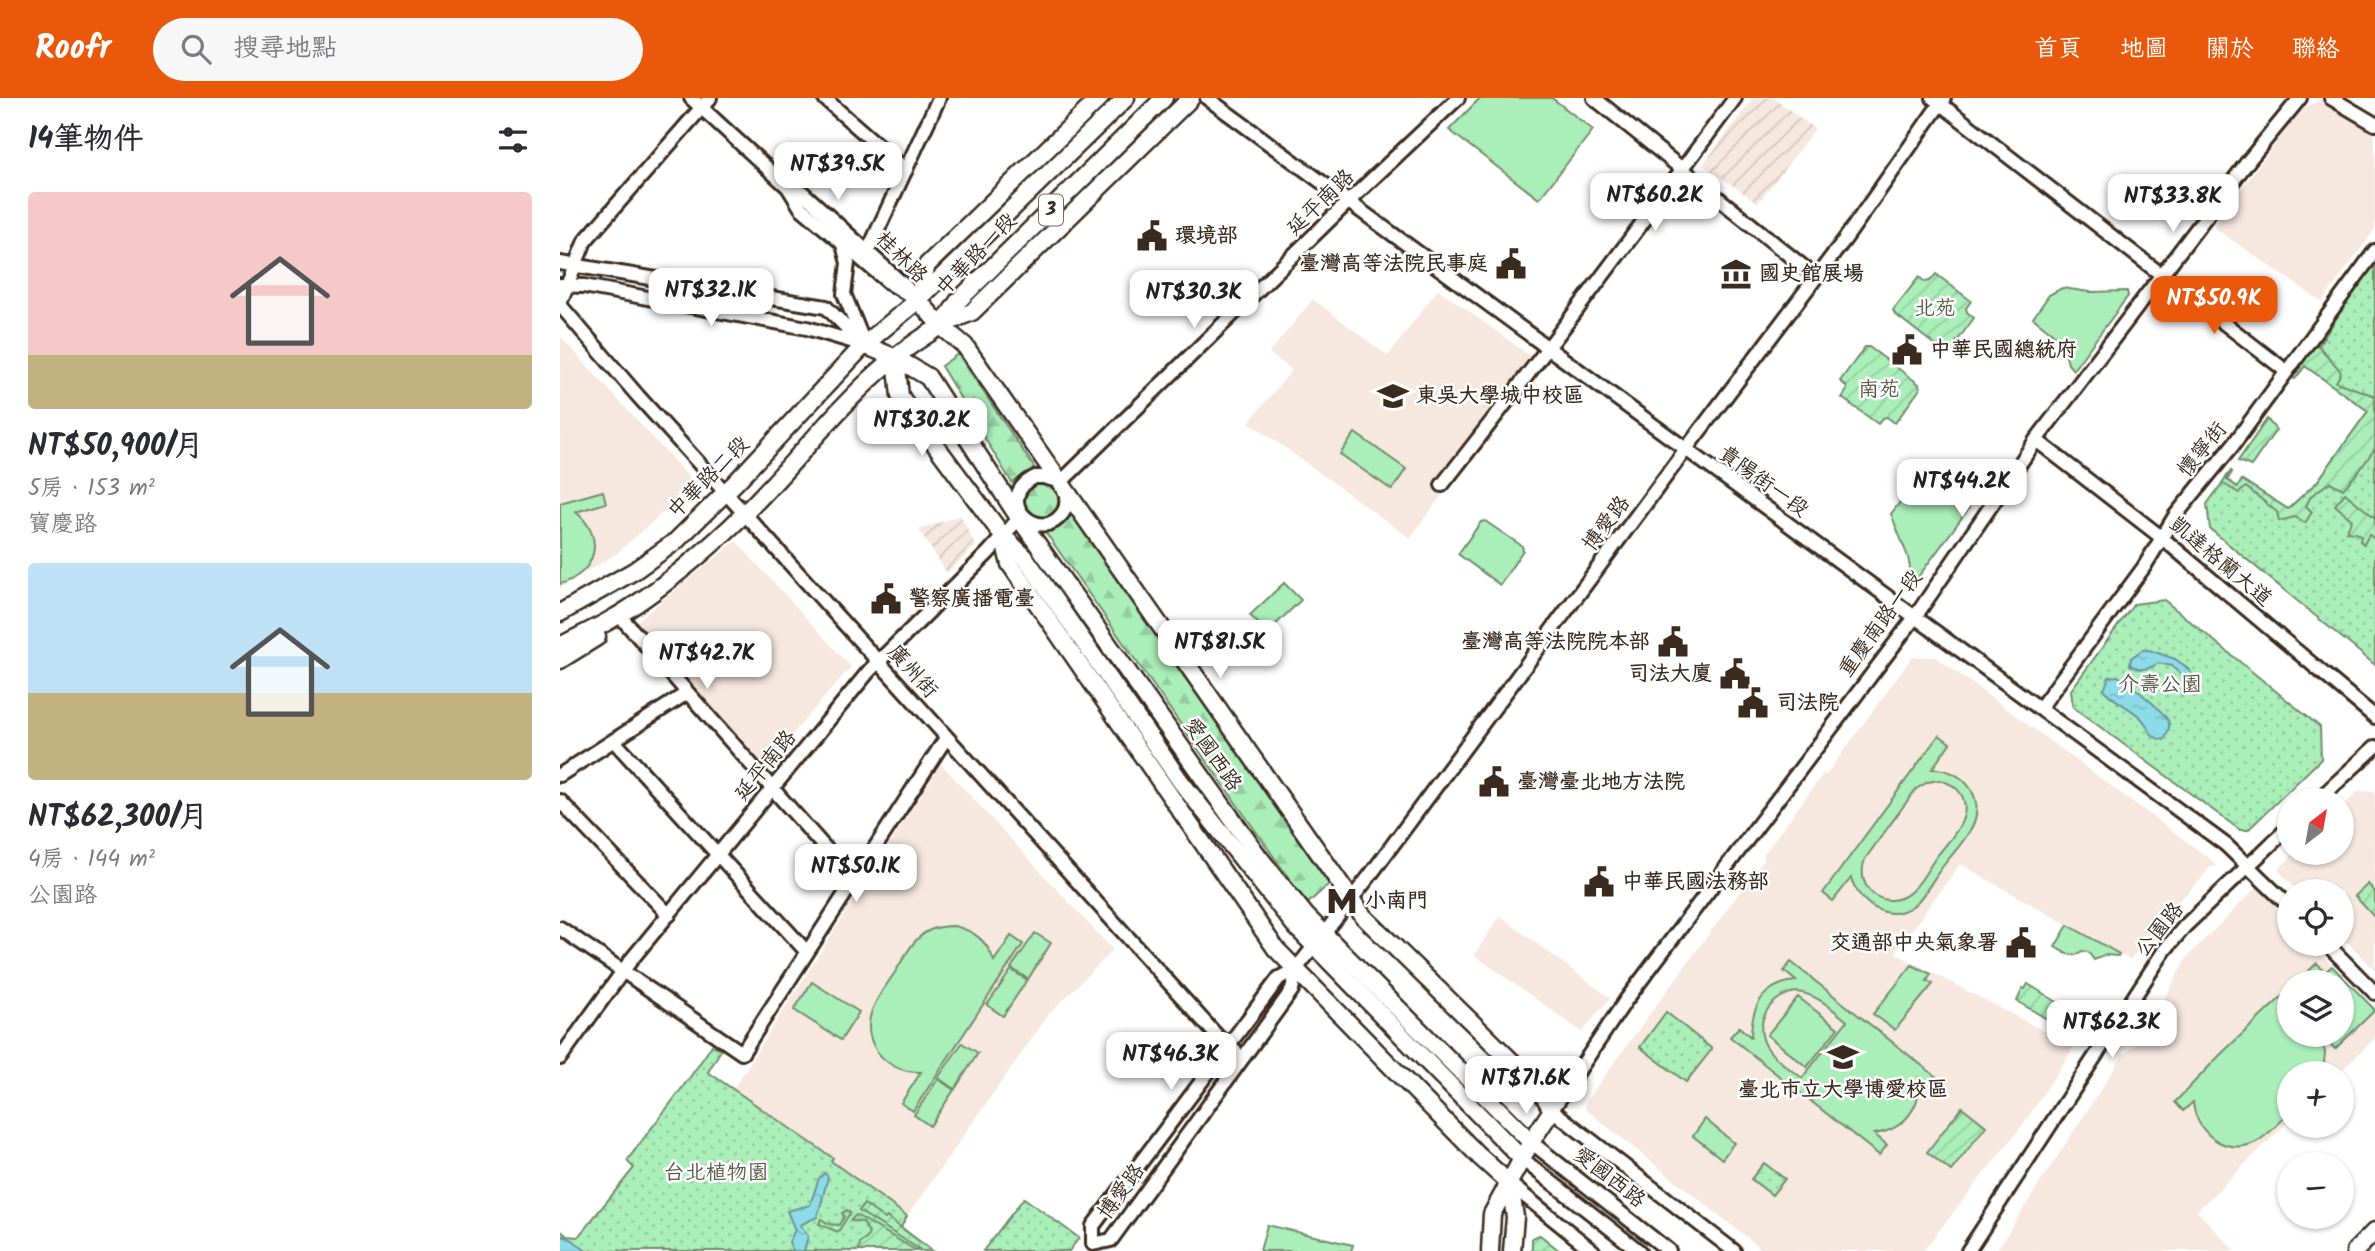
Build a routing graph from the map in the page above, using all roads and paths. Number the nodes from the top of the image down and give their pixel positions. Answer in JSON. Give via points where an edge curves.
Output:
{"nodes":[{"id":1,"x":691,"y":98,"type":"edge"},
{"id":2,"x":710,"y":98,"type":"edge"},
{"id":3,"x":824,"y":98,"type":"edge"},
{"id":4,"x":939,"y":98,"type":"edge"},
{"id":5,"x":1100,"y":98,"type":"edge"},
{"id":6,"x":1126,"y":98,"type":"edge"},
{"id":7,"x":1164,"y":98,"type":"edge"},
{"id":8,"x":1191,"y":98,"type":"edge"},
{"id":9,"x":1207,"y":98,"type":"edge"},
{"id":10,"x":1458,"y":98,"type":"edge"},
{"id":11,"x":1594,"y":98,"type":"edge"},
{"id":12,"x":1735,"y":98,"type":"edge"},
{"id":13,"x":2300,"y":98,"type":"edge"},
{"id":14,"x":2332,"y":98,"type":"edge"},
{"id":15,"x":1939,"y":100,"type":"edge"},
{"id":16,"x":701,"y":108,"type":"junction"},
{"id":17,"x":2375,"y":124,"type":"edge"},
{"id":18,"x":906,"y":170,"type":"junction"},
{"id":19,"x":1681,"y":171,"type":"junction"},
{"id":20,"x":788,"y":187,"type":"junction"},
{"id":21,"x":1350,"y":201,"type":"junction"},
{"id":22,"x":842,"y":243,"type":"junction"},
{"id":23,"x":868,"y":250,"type":"junction"},
{"id":24,"x":2375,"y":251,"type":"edge"},
{"id":25,"x":560,"y":263,"type":"edge"},
{"id":26,"x":576,"y":264,"type":"junction"},
{"id":27,"x":2163,"y":275,"type":"junction"},
{"id":28,"x":1816,"y":277,"type":"junction"},
{"id":29,"x":563,"y":285,"type":"edge"},
{"id":30,"x":918,"y":300,"type":"junction"},
{"id":31,"x":560,"y":304,"type":"edge"},
{"id":32,"x":941,"y":326,"type":"junction"},
{"id":33,"x":864,"y":345,"type":"junction"},
{"id":34,"x":1549,"y":350,"type":"junction"},
{"id":35,"x":896,"y":358,"type":"junction"},
{"id":36,"x":2286,"y":372,"type":"junction"},
{"id":37,"x":2036,"y":440,"type":"junction"},
{"id":38,"x":1686,"y":449,"type":"junction"},
{"id":39,"x":1061,"y":482,"type":"junction"},
{"id":40,"x":1442,"y":485,"type":"dead end"},
{"id":41,"x":726,"y":492,"type":"junction"},
{"id":42,"x":745,"y":514,"type":"junction"},
{"id":43,"x":1020,"y":516,"type":"junction"},
{"id":44,"x":1003,"y":536,"type":"junction"},
{"id":45,"x":2161,"y":537,"type":"junction"},
{"id":46,"x":560,"y":613,"type":"edge"},
{"id":47,"x":615,"y":617,"type":"junction"},
{"id":48,"x":1915,"y":617,"type":"junction"},
{"id":49,"x":560,"y":646,"type":"edge"},
{"id":50,"x":560,"y":660,"type":"edge"},
{"id":51,"x":878,"y":662,"type":"junction"},
{"id":52,"x":687,"y":693,"type":"junction"},
{"id":53,"x":2040,"y":708,"type":"junction"},
{"id":54,"x":2375,"y":718,"type":"edge"},
{"id":55,"x":946,"y":738,"type":"junction"},
{"id":56,"x":614,"y":741,"type":"junction"},
{"id":57,"x":2375,"y":747,"type":"edge"},
{"id":58,"x":560,"y":775,"type":"edge"},
{"id":59,"x":2331,"y":788,"type":"edge"},
{"id":60,"x":772,"y":789,"type":"junction"},
{"id":61,"x":560,"y":801,"type":"edge"},
{"id":62,"x":2277,"y":838,"type":"edge"},
{"id":63,"x":719,"y":854,"type":"junction"},
{"id":64,"x":2249,"y":865,"type":"junction"},
{"id":65,"x":855,"y":875,"type":"junction"},
{"id":66,"x":2277,"y":894,"type":"edge"},
{"id":67,"x":1351,"y":899,"type":"junction"},
{"id":68,"x":669,"y":915,"type":"junction"},
{"id":69,"x":560,"y":928,"type":"edge"},
{"id":70,"x":1318,"y":940,"type":"junction"},
{"id":71,"x":806,"y":951,"type":"junction"},
{"id":72,"x":2339,"y":956,"type":"edge"},
{"id":73,"x":1296,"y":969,"type":"junction"},
{"id":74,"x":622,"y":971,"type":"junction"},
{"id":75,"x":2375,"y":993,"type":"edge"},
{"id":76,"x":1229,"y":1046,"type":"junction"},
{"id":77,"x":1243,"y":1057,"type":"junction"},
{"id":78,"x":560,"y":1058,"type":"edge"},
{"id":79,"x":1552,"y":1110,"type":"junction"},
{"id":80,"x":1531,"y":1142,"type":"junction"},
{"id":81,"x":1522,"y":1159,"type":"junction"},
{"id":82,"x":1510,"y":1184,"type":"junction"},
{"id":83,"x":2375,"y":1231,"type":"edge"},
{"id":84,"x":1490,"y":1251,"type":"edge"},
{"id":85,"x":1512,"y":1251,"type":"edge"},
{"id":86,"x":1593,"y":1251,"type":"edge"},
{"id":87,"x":1639,"y":1251,"type":"edge"},
{"id":88,"x":1669,"y":1251,"type":"edge"},
{"id":89,"x":1734,"y":1251,"type":"edge"},
{"id":90,"x":1968,"y":1251,"type":"edge"},
{"id":91,"x":2355,"y":1251,"type":"edge"}],
"edges":[{"from":1,"to":16,"type":"street","name":"桂林路"},
{"from":2,"to":16,"type":"street"},
{"from":3,"to":18,"type":"street"},
{"from":4,"to":18,"type":"street"},
{"from":5,"to":30,"type":"main road","name":"中華路一段","number":"3","via":[[927,265]]},
{"from":6,"to":30,"type":"main road","name":"中華路一段","number":"3"},
{"from":7,"to":32,"type":"main road","name":"中華路一段","number":"3","via":[[959,300]]},
{"from":8,"to":32,"type":"main road","name":"中華路一段","number":"3","via":[[972,312]]},
{"from":9,"to":21,"type":"street","name":"貴陽街一段"},
{"from":10,"to":21,"type":"street","name":"延平南路"},
{"from":11,"to":19,"type":"street"},
{"from":12,"to":19,"type":"street"},
{"from":13,"to":27,"type":"street","name":"重慶南路一段"},
{"from":14,"to":17,"type":"street"},
{"from":15,"to":27,"type":"street"},
{"from":15,"to":28,"type":"street","name":"博愛路"},
{"from":16,"to":20,"type":"street","name":"桂林路"},
{"from":16,"to":26,"type":"street","via":[[585,241]]},
{"from":18,"to":23,"type":"street"},
{"from":19,"to":28,"type":"street"},
{"from":19,"to":34,"type":"street"},
{"from":20,"to":22,"type":"street","name":"桂林路","via":[[801,208]]},
{"from":20,"to":23,"type":"street","name":"桂林路","via":[[802,192]]},
{"from":21,"to":34,"type":"street","name":"貴陽街一段"},
{"from":21,"to":39,"type":"street","name":"延平南路"},
{"from":22,"to":30,"type":"street","name":"桂林路","via":[[888,282]]},
{"from":22,"to":33,"type":"street","name":"桂林路","via":[[848,263],[844,294]]},
{"from":23,"to":30,"type":"street","name":"桂林路"},
{"from":24,"to":36,"type":"street","name":"懷寧街"},
{"from":25,"to":26,"type":"street"},
{"from":26,"to":29,"type":"street"},
{"from":26,"to":33,"type":"street","via":[[826,307]]},
{"from":27,"to":36,"type":"street"},
{"from":27,"to":37,"type":"street","name":"重慶南路一段"},
{"from":28,"to":38,"type":"street","name":"博愛路"},
{"from":29,"to":31,"type":"street"},
{"from":29,"to":33,"type":"street","via":[[807,328]]},
{"from":30,"to":32,"type":"main road","name":"愛國西路"},
{"from":30,"to":33,"type":"main road","name":"中華路一段","number":"3"},
{"from":31,"to":41,"type":"street","name":"廣州街"},
{"from":32,"to":35,"type":"main road","name":"中華路一段","number":"3"},
{"from":32,"to":39,"type":"main road","name":"愛國西路","via":[[965,346]]},
{"from":33,"to":35,"type":"main road"},
{"from":33,"to":41,"type":"main road","name":"中華路二段","number":"3"},
{"from":34,"to":38,"type":"street","name":"貴陽街一段"},
{"from":34,"to":40,"type":"street"},
{"from":35,"to":42,"type":"main road","number":"3"},
{"from":35,"to":43,"type":"main road","name":"愛國西路","via":[[928,377]]},
{"from":35,"to":44,"type":"main road","name":"愛國西路","via":[[900,396]]},
{"from":36,"to":45,"type":"street","name":"懷寧街"},
{"from":37,"to":45,"type":"street","name":"凱達格蘭大道"},
{"from":37,"to":48,"type":"street","name":"重慶南路一段"},
{"from":38,"to":48,"type":"street","name":"貴陽街一段"},
{"from":38,"to":67,"type":"street","name":"博愛路"},
{"from":39,"to":43,"type":"street","via":[[1043,477],[1027,481],[1017,499]]},
{"from":39,"to":43,"type":"street","via":[[1067,501],[1056,520],[1042,525]]},
{"from":39,"to":67,"type":"main road","name":"愛國西路"},
{"from":41,"to":42,"type":"street","name":"廣州街"},
{"from":41,"to":46,"type":"main road","name":"中華路二段","number":"3","via":[[666,548]]},
{"from":42,"to":47,"type":"main road","number":"3"},
{"from":42,"to":51,"type":"street","name":"廣州街"},
{"from":43,"to":44,"type":"street","name":"延平南路"},
{"from":43,"to":70,"type":"main road","name":"愛國西路","via":[[1259,857],[1306,916]]},
{"from":44,"to":51,"type":"street","name":"延平南路"},
{"from":44,"to":70,"type":"main road","name":"愛國西路","via":[[1024,556],[1181,782],[1296,928]]},
{"from":44,"to":73,"type":"main road","name":"愛國西路","via":[[1010,564],[1276,948]]},
{"from":45,"to":53,"type":"street","name":"懷寧街"},
{"from":45,"to":54,"type":"street","name":"凱達格蘭大道"},
{"from":47,"to":49,"type":"main road"},
{"from":47,"to":50,"type":"main road","number":"3","via":[[594,640]]},
{"from":47,"to":52,"type":"street"},
{"from":48,"to":53,"type":"street","name":"貴陽街一段"},
{"from":48,"to":79,"type":"street","name":"重慶南路一段","via":[[1626,1000]]},
{"from":51,"to":55,"type":"street","name":"廣州街"},
{"from":51,"to":60,"type":"street","name":"延平南路"},
{"from":52,"to":56,"type":"street"},
{"from":52,"to":60,"type":"street"},
{"from":53,"to":64,"type":"street","name":"貴陽街一段"},
{"from":55,"to":65,"type":"street"},
{"from":55,"to":76,"type":"street","name":"廣州街"},
{"from":56,"to":58,"type":"street"},
{"from":56,"to":63,"type":"street"},
{"from":57,"to":59,"type":"street"},
{"from":60,"to":63,"type":"street","name":"延平南路"},
{"from":60,"to":65,"type":"street"},
{"from":61,"to":68,"type":"street"},
{"from":62,"to":64,"type":"street","name":"公園路"},
{"from":63,"to":68,"type":"street","name":"延平南路"},
{"from":63,"to":71,"type":"street"},
{"from":64,"to":66,"type":"street","name":"貴陽街一段"},
{"from":64,"to":90,"type":"street","name":"公園路","via":[[2164,951]]},
{"from":65,"to":71,"type":"street"},
{"from":67,"to":70,"type":"street","name":"博愛路"},
{"from":67,"to":79,"type":"main road","name":"愛國西路","via":[[1540,1089]]},
{"from":68,"to":74,"type":"street","name":"延平南路"},
{"from":69,"to":74,"type":"street"},
{"from":70,"to":73,"type":"street","name":"博愛路"},
{"from":70,"to":80,"type":"main road","name":"愛國西路"},
{"from":70,"to":81,"type":"main road","name":"愛國西路"},
{"from":71,"to":74,"type":"street","via":[[741,1052]]},
{"from":72,"to":75,"type":"street"},
{"from":73,"to":76,"type":"street","name":"博愛路","via":[[1279,978]]},
{"from":73,"to":77,"type":"street","name":"博愛路","via":[[1292,990]]},
{"from":73,"to":82,"type":"main road","name":"愛國西路"},
{"from":74,"to":78,"type":"street","name":"延平南路"},
{"from":76,"to":77,"type":"street","name":"廣州街"},
{"from":76,"to":77,"type":"street","name":"博愛路","via":[[1093,1226],[1093,1244],[1111,1240]]},
{"from":79,"to":80,"type":"main road","name":"重慶南路一段"},
{"from":79,"to":89,"type":"street","name":"愛國西路"},
{"from":80,"to":81,"type":"main road","name":"重慶南路一段"},
{"from":80,"to":88,"type":"street","name":"愛國西路"},
{"from":81,"to":82,"type":"main road","name":"重慶南路一段"},
{"from":81,"to":87,"type":"street","name":"愛國西路"},
{"from":82,"to":84,"type":"main road","name":"重慶南路一段","via":[[1492,1214]]},
{"from":82,"to":85,"type":"main road"},
{"from":82,"to":86,"type":"street","name":"愛國西路"},
{"from":83,"to":91,"type":"main road"}]}
